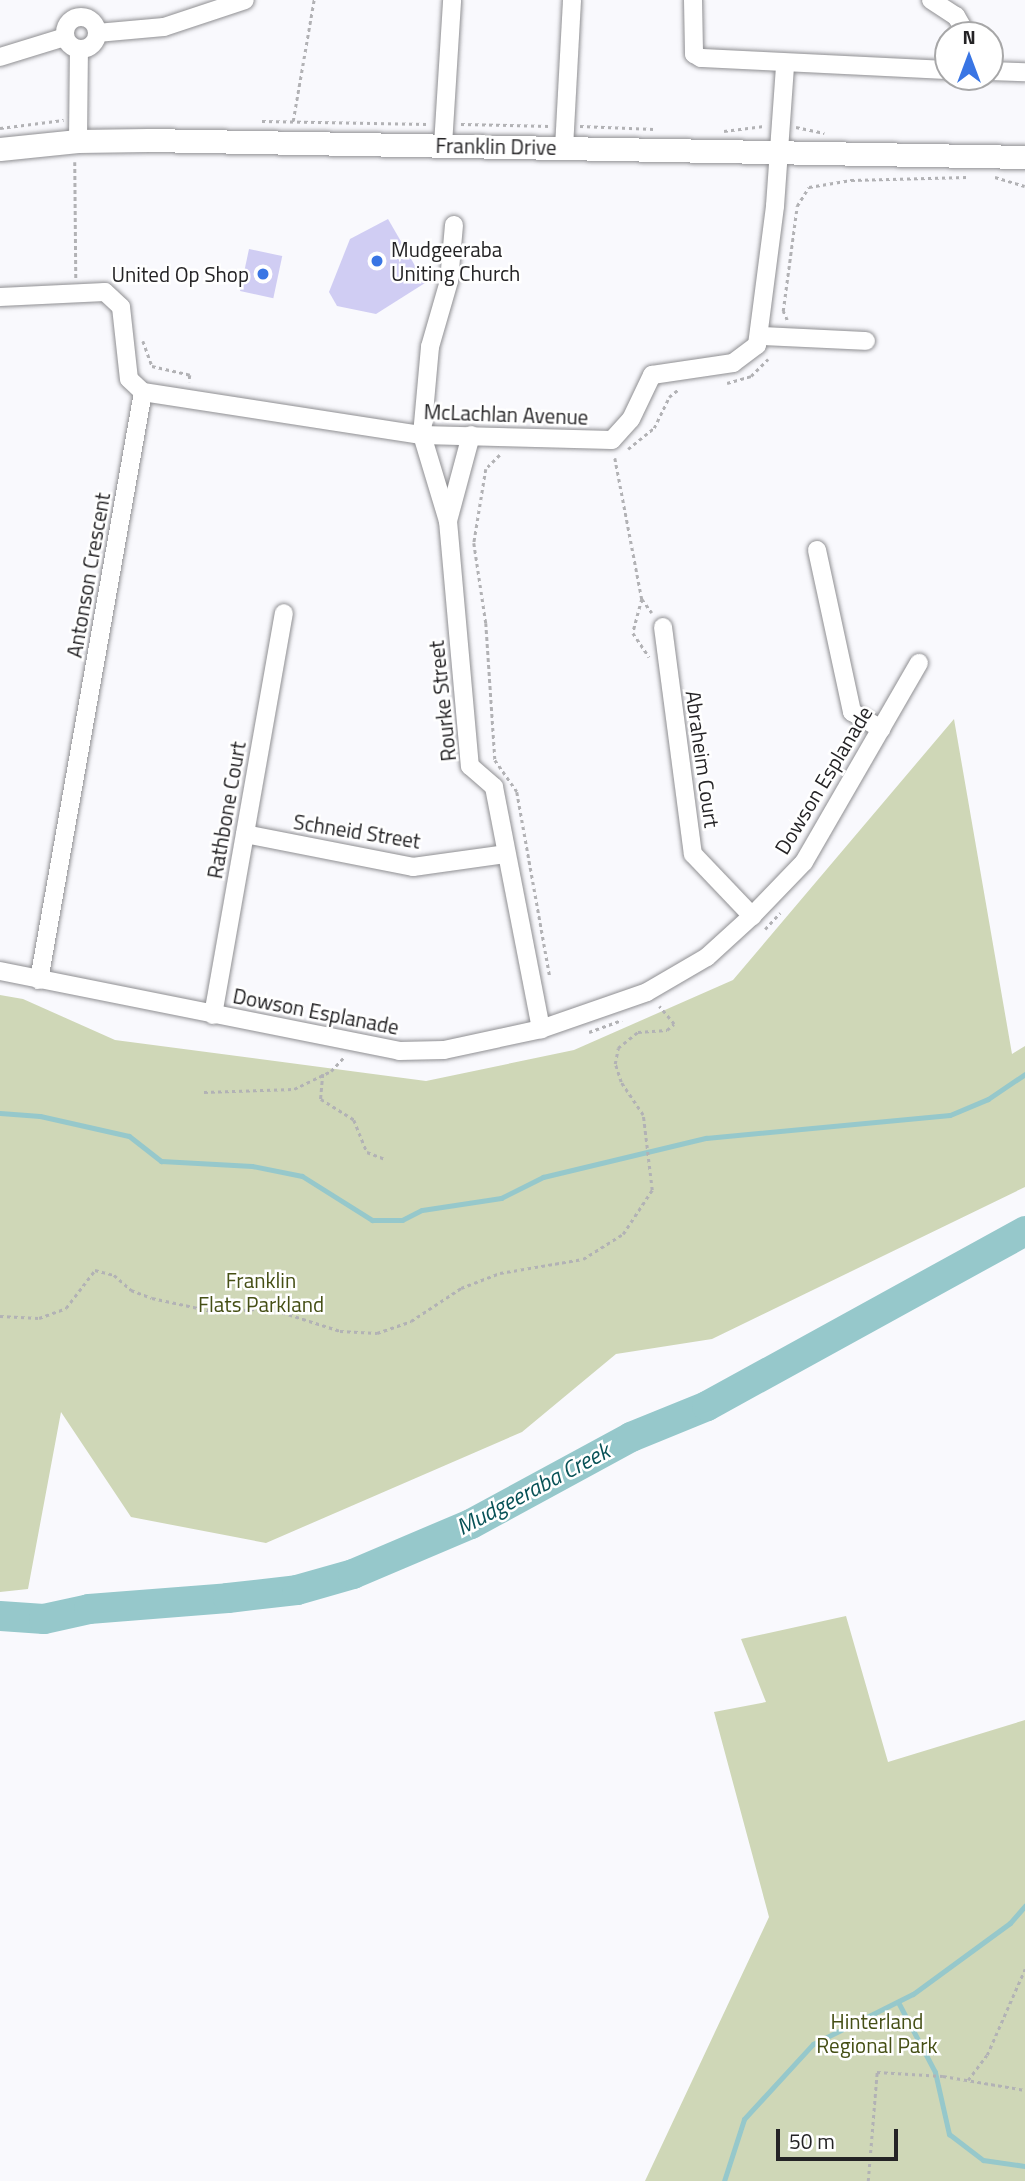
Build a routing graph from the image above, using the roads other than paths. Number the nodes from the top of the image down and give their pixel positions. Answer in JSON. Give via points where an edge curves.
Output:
{"nodes":[{"id":1,"x":245,"y":0,"type":"edge"},
{"id":2,"x":452,"y":0,"type":"edge"},
{"id":3,"x":572,"y":0,"type":"edge"},
{"id":4,"x":693,"y":0,"type":"edge"},
{"id":5,"x":931,"y":0,"type":"edge"},
{"id":6,"x":959,"y":21,"type":"edge"},
{"id":7,"x":97,"y":33,"type":"junction"},
{"id":8,"x":65,"y":37,"type":"junction"},
{"id":9,"x":79,"y":49,"type":"junction"},
{"id":10,"x":0,"y":57,"type":"edge"},
{"id":11,"x":785,"y":65,"type":"junction"},
{"id":12,"x":934,"y":70,"type":"edge"},
{"id":13,"x":1004,"y":71,"type":"edge"},
{"id":14,"x":1025,"y":72,"type":"edge"},
{"id":15,"x":79,"y":141,"type":"junction"},
{"id":16,"x":443,"y":145,"type":"junction"},
{"id":17,"x":564,"y":148,"type":"junction"},
{"id":18,"x":0,"y":149,"type":"edge"},
{"id":19,"x":778,"y":153,"type":"junction"},
{"id":20,"x":1025,"y":157,"type":"edge"},
{"id":21,"x":1025,"y":164,"type":"edge"},
{"id":22,"x":991,"y":167,"type":"junction"},
{"id":23,"x":454,"y":225,"type":"dead end"},
{"id":24,"x":0,"y":297,"type":"edge"},
{"id":25,"x":761,"y":336,"type":"junction"},
{"id":26,"x":866,"y":341,"type":"dead end"},
{"id":27,"x":143,"y":392,"type":"junction"},
{"id":28,"x":422,"y":435,"type":"junction"},
{"id":29,"x":471,"y":435,"type":"junction"},
{"id":30,"x":447,"y":521,"type":"junction"},
{"id":31,"x":817,"y":550,"type":"dead end"},
{"id":32,"x":284,"y":613,"type":"dead end"},
{"id":33,"x":663,"y":627,"type":"road end"},
{"id":34,"x":919,"y":663,"type":"dead end"},
{"id":35,"x":881,"y":729,"type":"junction"},
{"id":36,"x":245,"y":834,"type":"junction"},
{"id":37,"x":505,"y":854,"type":"junction"},
{"id":38,"x":752,"y":916,"type":"junction"},
{"id":39,"x":0,"y":971,"type":"edge"},
{"id":40,"x":39,"y":980,"type":"junction"},
{"id":41,"x":213,"y":1014,"type":"junction"},
{"id":42,"x":541,"y":1029,"type":"junction"}],
"edges":[{"from":1,"to":7,"type":"street","via":[[164,27]]},
{"from":2,"to":16,"type":"street"},
{"from":3,"to":17,"type":"street"},
{"from":4,"to":11,"type":"street","via":[[694,54],[710,61]]},
{"from":5,"to":6,"type":"street"},
{"from":7,"to":8,"type":"street","via":[[95,25],[82,16],[68,22]]},
{"from":7,"to":9,"type":"street","via":[[88,47]]},
{"from":8,"to":9,"type":"street"},
{"from":8,"to":10,"type":"street"},
{"from":9,"to":15,"type":"street"},
{"from":11,"to":12,"type":"street"},
{"from":11,"to":19,"type":"street"},
{"from":13,"to":14,"type":"street"},
{"from":15,"to":16,"type":"main road","name":"Franklin Drive"},
{"from":15,"to":18,"type":"main road","name":"Franklin Drive"},
{"from":16,"to":17,"type":"main road","name":"Franklin Drive"},
{"from":17,"to":19,"type":"main road","name":"Franklin Drive"},
{"from":19,"to":22,"type":"main road","name":"Franklin Drive"},
{"from":19,"to":25,"type":"street"},
{"from":20,"to":22,"type":"main road"},
{"from":21,"to":22,"type":"main road"},
{"from":23,"to":28,"type":"street","via":[[449,281],[430,347]]},
{"from":24,"to":27,"type":"street","via":[[105,292],[121,307],[128,379]]},
{"from":25,"to":26,"type":"street"},
{"from":25,"to":29,"type":"street","name":"McLachlan Avenue","via":[[744,359],[652,375],[631,419],[612,440]]},
{"from":27,"to":28,"type":"street","name":"McLachlan Avenue"},
{"from":27,"to":40,"type":"street","name":"Antonson Crescent"},
{"from":28,"to":29,"type":"street","name":"McLachlan Avenue"},
{"from":28,"to":30,"type":"street","name":"Rourke Street"},
{"from":29,"to":30,"type":"street","name":"Rourke Street"},
{"from":30,"to":37,"type":"street","name":"Rourke Street","via":[[470,766],[494,787]]},
{"from":31,"to":35,"type":"street","via":[[852,712]]},
{"from":32,"to":36,"type":"street","name":"Rathbone Court"},
{"from":33,"to":38,"type":"street","name":"Abraheim Court","via":[[693,854]]},
{"from":34,"to":35,"type":"street","name":"Dowson Esplanade"},
{"from":35,"to":38,"type":"street","name":"Dowson Esplanade","via":[[804,862]]},
{"from":36,"to":37,"type":"street","name":"Schneid Street","via":[[412,867]]},
{"from":36,"to":41,"type":"street","name":"Rathbone Court"},
{"from":37,"to":42,"type":"street","name":"Rourke Street"},
{"from":38,"to":42,"type":"street","name":"Dowson Esplanade","via":[[651,1001]]},
{"from":39,"to":40,"type":"street","name":"Dowson Esplanade"},
{"from":40,"to":41,"type":"street","name":"Dowson Esplanade"},
{"from":41,"to":42,"type":"street","name":"Dowson Esplanade","via":[[400,1051],[444,1050]]}]}
